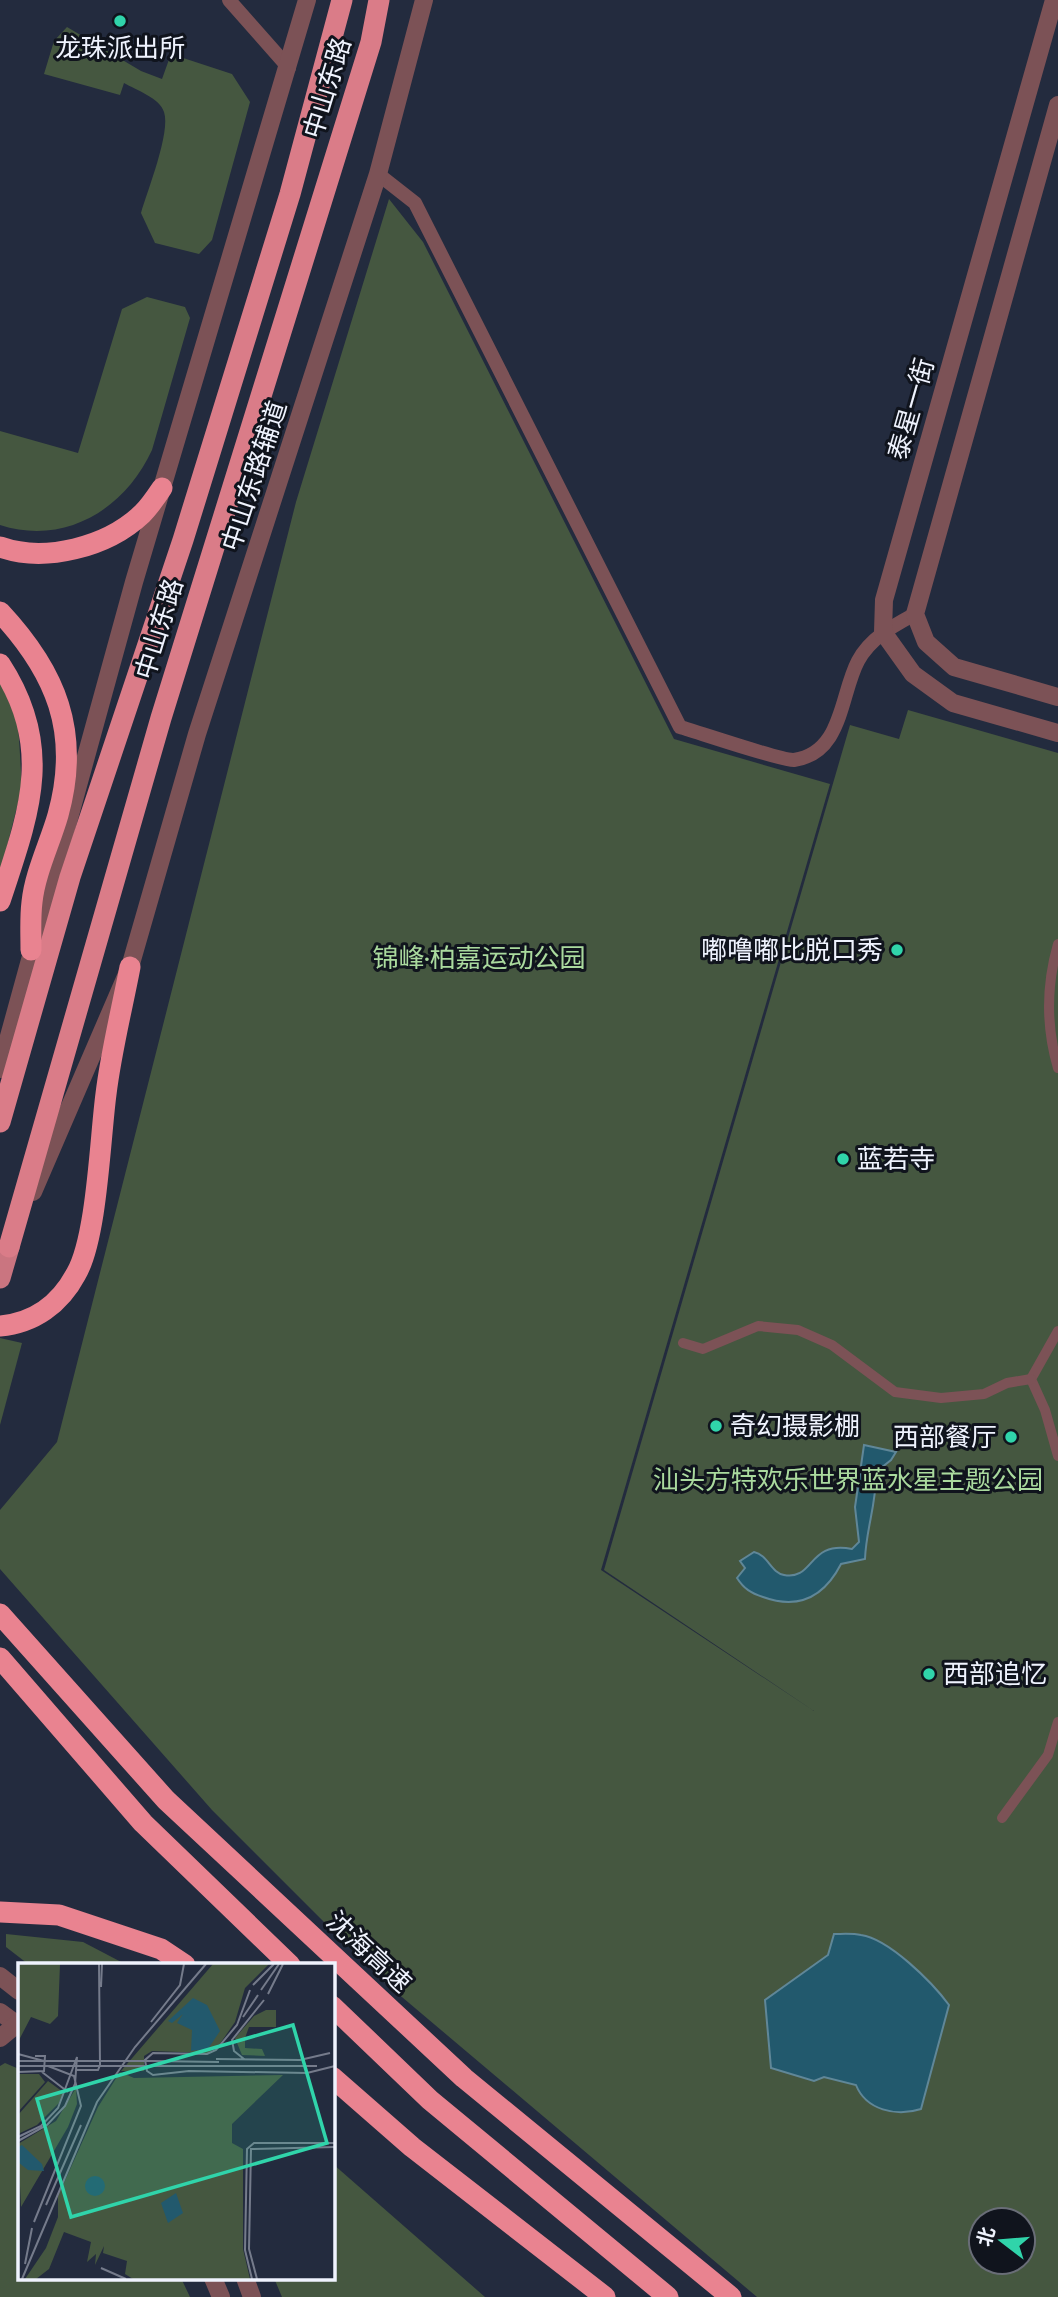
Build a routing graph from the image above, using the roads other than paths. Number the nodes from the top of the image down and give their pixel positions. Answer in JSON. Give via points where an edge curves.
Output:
{"nodes":[{"id":1,"x":229,"y":0,"type":"edge"},
{"id":2,"x":307,"y":0,"type":"edge"},
{"id":3,"x":342,"y":0,"type":"edge"},
{"id":4,"x":379,"y":0,"type":"edge"},
{"id":5,"x":424,"y":0,"type":"edge"},
{"id":6,"x":1054,"y":0,"type":"edge"},
{"id":7,"x":289,"y":68,"type":"junction"},
{"id":8,"x":1058,"y":105,"type":"edge"},
{"id":9,"x":378,"y":174,"type":"junction"},
{"id":10,"x":162,"y":488,"type":"junction"},
{"id":11,"x":0,"y":547,"type":"edge"},
{"id":12,"x":0,"y":611,"type":"edge"},
{"id":13,"x":915,"y":614,"type":"junction"},
{"id":14,"x":883,"y":632,"type":"junction"},
{"id":15,"x":0,"y":664,"type":"edge"},
{"id":16,"x":1058,"y":697,"type":"edge"},
{"id":17,"x":1058,"y":733,"type":"edge"},
{"id":18,"x":0,"y":901,"type":"edge"},
{"id":19,"x":1058,"y":944,"type":"edge"},
{"id":20,"x":31,"y":950,"type":"junction"},
{"id":21,"x":130,"y":967,"type":"junction"},
{"id":22,"x":1058,"y":1068,"type":"edge"},
{"id":23,"x":0,"y":1069,"type":"edge"},
{"id":24,"x":0,"y":1122,"type":"edge"},
{"id":25,"x":9,"y":1247,"type":"junction"},
{"id":26,"x":0,"y":1278,"type":"edge"},
{"id":27,"x":0,"y":1326,"type":"edge"},
{"id":28,"x":1058,"y":1331,"type":"edge"},
{"id":29,"x":683,"y":1343,"type":"dead end"},
{"id":30,"x":1031,"y":1379,"type":"junction"},
{"id":31,"x":1058,"y":1456,"type":"edge"},
{"id":32,"x":0,"y":1614,"type":"edge"},
{"id":33,"x":0,"y":1658,"type":"edge"},
{"id":34,"x":1058,"y":1722,"type":"edge"},
{"id":35,"x":1002,"y":1818,"type":"dead end"},
{"id":36,"x":0,"y":1912,"type":"edge"},
{"id":37,"x":182,"y":1963,"type":"edge"},
{"id":38,"x":288,"y":1963,"type":"edge"},
{"id":39,"x":0,"y":1976,"type":"edge"},
{"id":40,"x":18,"y":1990,"type":"edge"},
{"id":41,"x":334,"y":2008,"type":"edge"},
{"id":42,"x":0,"y":2012,"type":"edge"},
{"id":43,"x":18,"y":2025,"type":"edge"},
{"id":44,"x":0,"y":2038,"type":"edge"},
{"id":45,"x":334,"y":2079,"type":"edge"},
{"id":46,"x":214,"y":2280,"type":"edge"},
{"id":47,"x":246,"y":2280,"type":"edge"},
{"id":48,"x":221,"y":2297,"type":"edge"},
{"id":49,"x":252,"y":2297,"type":"edge"},
{"id":50,"x":605,"y":2297,"type":"edge"},
{"id":51,"x":668,"y":2297,"type":"edge"},
{"id":52,"x":731,"y":2297,"type":"edge"}],
"edges":[{"from":1,"to":7,"type":"street"},
{"from":2,"to":7,"type":"street"},
{"from":3,"to":24,"type":"highway","name":"中山东路","via":[[290,194],[184,540],[70,877]]},
{"from":4,"to":25,"type":"highway","name":"中山东路","via":[[371,42],[161,718]]},
{"from":5,"to":9,"type":"street","name":"中山东路辅道"},
{"from":6,"to":14,"type":"street","name":"泰星一街","via":[[884,600]]},
{"from":7,"to":10,"type":"street"},
{"from":8,"to":13,"type":"street"},
{"from":9,"to":14,"type":"street","via":[[415,203],[680,727],[793,760],[820,749],[836,727],[858,660]]},
{"from":9,"to":21,"type":"street","name":"中山东路辅道","via":[[197,734]]},
{"from":10,"to":11,"type":"highway","via":[[142,513],[102,539],[52,553],[16,553]]},
{"from":10,"to":20,"type":"street"},
{"from":12,"to":20,"type":"highway","via":[[27,640],[57,694],[67,740],[59,812],[32,900]]},
{"from":13,"to":14,"type":"street"},
{"from":13,"to":16,"type":"street","via":[[926,642],[954,667]]},
{"from":14,"to":17,"type":"street","via":[[914,674],[953,703]]},
{"from":15,"to":18,"type":"highway","via":[[19,693],[27,720],[34,784]]},
{"from":19,"to":22,"type":"street","via":[[1048,990],[1050,1035]]},
{"from":20,"to":23,"type":"street"},
{"from":21,"to":25,"type":"street","name":"中山东路辅道"},
{"from":21,"to":27,"type":"highway","via":[[106,1089],[87,1242],[77,1273],[59,1299],[34,1318]]},
{"from":25,"to":26,"type":"main road","name":"中山东路"},
{"from":28,"to":30,"type":"street"},
{"from":29,"to":30,"type":"street","via":[[703,1349],[758,1326],[798,1330],[832,1345],[895,1392],[941,1398],[984,1394]]},
{"from":30,"to":31,"type":"street"},
{"from":32,"to":52,"type":"highway","name":"沈海高速","via":[[166,1800],[305,1930],[464,2078]]},
{"from":33,"to":38,"type":"highway","via":[[143,1823]]},
{"from":34,"to":35,"type":"street","via":[[1048,1755]]},
{"from":36,"to":37,"type":"highway","via":[[59,1915],[161,1949]]},
{"from":39,"to":40,"type":"street"},
{"from":41,"to":51,"type":"highway","via":[[430,2100]]},
{"from":42,"to":43,"type":"street"},
{"from":43,"to":44,"type":"street"},
{"from":45,"to":50,"type":"highway","via":[[412,2147]]},
{"from":46,"to":48,"type":"street"},
{"from":47,"to":49,"type":"street"}]}
